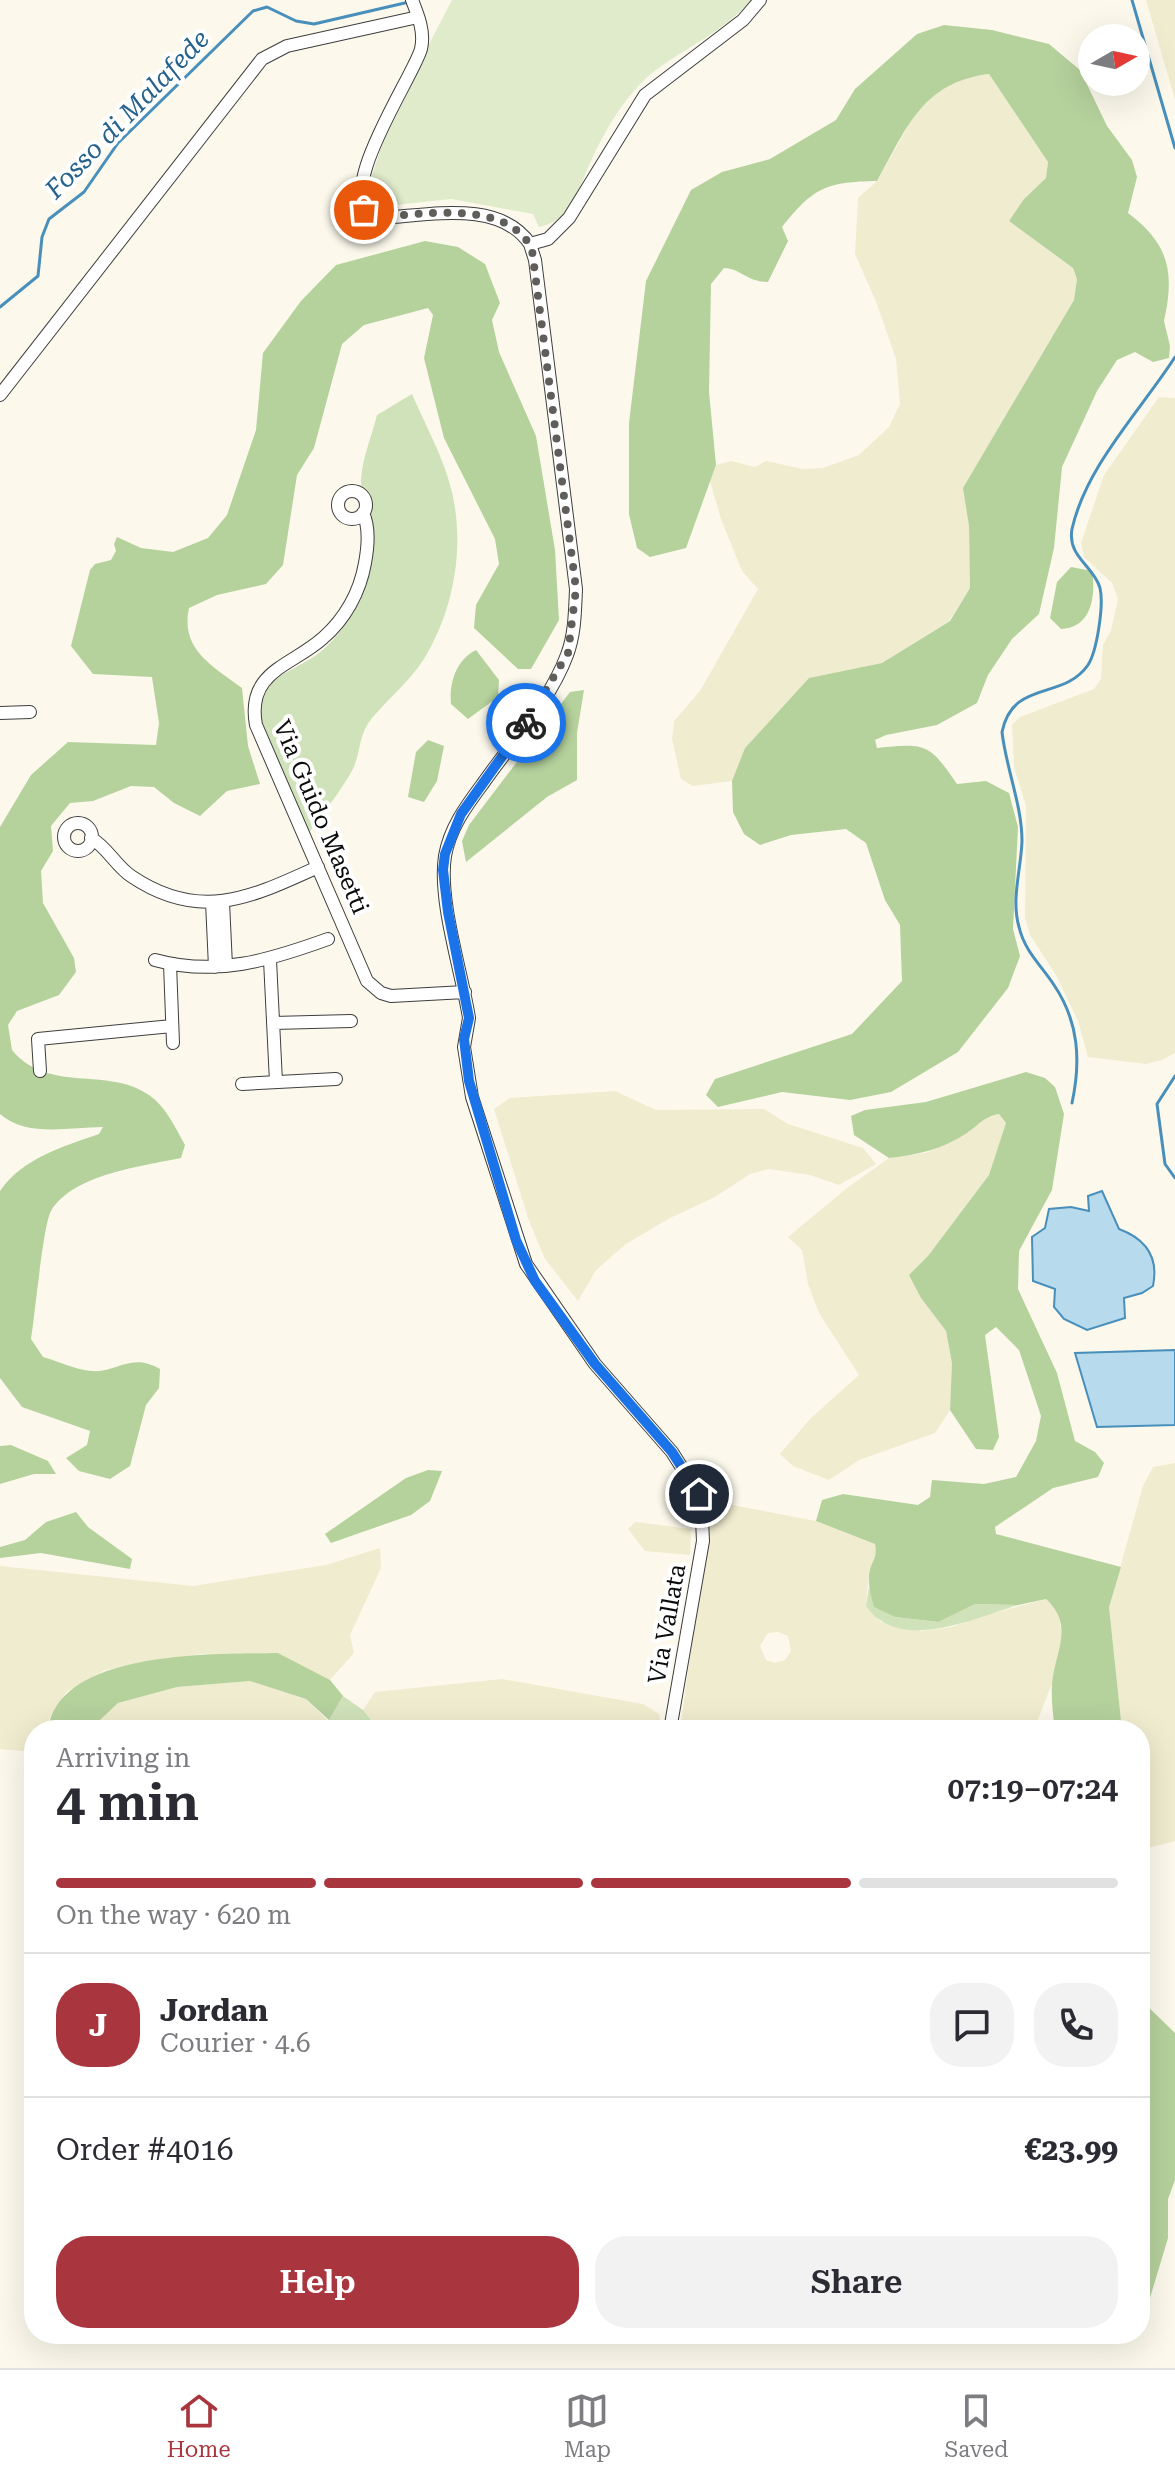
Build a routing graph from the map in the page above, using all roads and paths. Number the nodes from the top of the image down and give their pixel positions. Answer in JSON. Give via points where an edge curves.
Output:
{"nodes":[{"id":1,"x":412,"y":0,"type":"edge"},
{"id":2,"x":760,"y":0,"type":"edge"},
{"id":3,"x":418,"y":17,"type":"junction"},
{"id":4,"x":530,"y":244,"type":"junction"},
{"id":5,"x":0,"y":395,"type":"edge"},
{"id":6,"x":363,"y":513,"type":"dead end"},
{"id":7,"x":30,"y":712,"type":"dead end"},
{"id":8,"x":0,"y":713,"type":"edge"},
{"id":9,"x":91,"y":838,"type":"dead end"},
{"id":10,"x":318,"y":867,"type":"junction"},
{"id":11,"x":218,"y":902,"type":"junction"},
{"id":12,"x":328,"y":939,"type":"dead end"},
{"id":13,"x":155,"y":960,"type":"dead end"},
{"id":14,"x":270,"y":960,"type":"junction"},
{"id":15,"x":170,"y":964,"type":"junction"},
{"id":16,"x":220,"y":966,"type":"junction"},
{"id":17,"x":465,"y":992,"type":"junction"},
{"id":18,"x":351,"y":1021,"type":"dead end"},
{"id":19,"x":273,"y":1023,"type":"junction"},
{"id":20,"x":172,"y":1026,"type":"junction"},
{"id":21,"x":173,"y":1043,"type":"dead end"},
{"id":22,"x":40,"y":1071,"type":"dead end"},
{"id":23,"x":336,"y":1079,"type":"dead end"},
{"id":24,"x":276,"y":1082,"type":"junction"},
{"id":25,"x":242,"y":1084,"type":"dead end"},
{"id":26,"x":672,"y":1720,"type":"edge"}],
"edges":[{"from":1,"to":3,"type":"street"},
{"from":2,"to":4,"type":"street","via":[[748,16],[645,95],[569,218],[548,239]]},
{"from":3,"to":4,"type":"street","via":[[420,52],[386,116],[361,186],[362,205],[376,218],[447,212],[483,217],[512,227]]},
{"from":3,"to":5,"type":"street","via":[[294,44],[262,59]]},
{"from":4,"to":17,"type":"street","name":"Via Vallata","via":[[576,589],[575,615],[562,667],[461,814],[449,841],[443,870]]},
{"from":6,"to":10,"type":"street","name":"Via Guido Masetti","via":[[366,561],[349,607],[323,639],[270,674],[255,704],[258,732]]},
{"from":7,"to":8,"type":"street"},
{"from":9,"to":11,"type":"street","via":[[140,882],[175,896]]},
{"from":10,"to":11,"type":"street","via":[[250,897]]},
{"from":10,"to":17,"type":"street","name":"Via Guido Masetti","via":[[373,988],[404,997]]},
{"from":11,"to":16,"type":"street"},
{"from":12,"to":14,"type":"street"},
{"from":13,"to":15,"type":"street"},
{"from":14,"to":16,"type":"street"},
{"from":14,"to":19,"type":"street"},
{"from":15,"to":16,"type":"street"},
{"from":15,"to":20,"type":"street"},
{"from":17,"to":26,"type":"street","name":"Via Vallata","via":[[469,1081],[526,1264],[595,1364],[672,1452],[701,1498],[703,1541]]},
{"from":18,"to":19,"type":"street"},
{"from":19,"to":24,"type":"street"},
{"from":20,"to":21,"type":"street"},
{"from":20,"to":22,"type":"street","via":[[38,1039]]},
{"from":23,"to":24,"type":"street"},
{"from":24,"to":25,"type":"street"}]}
